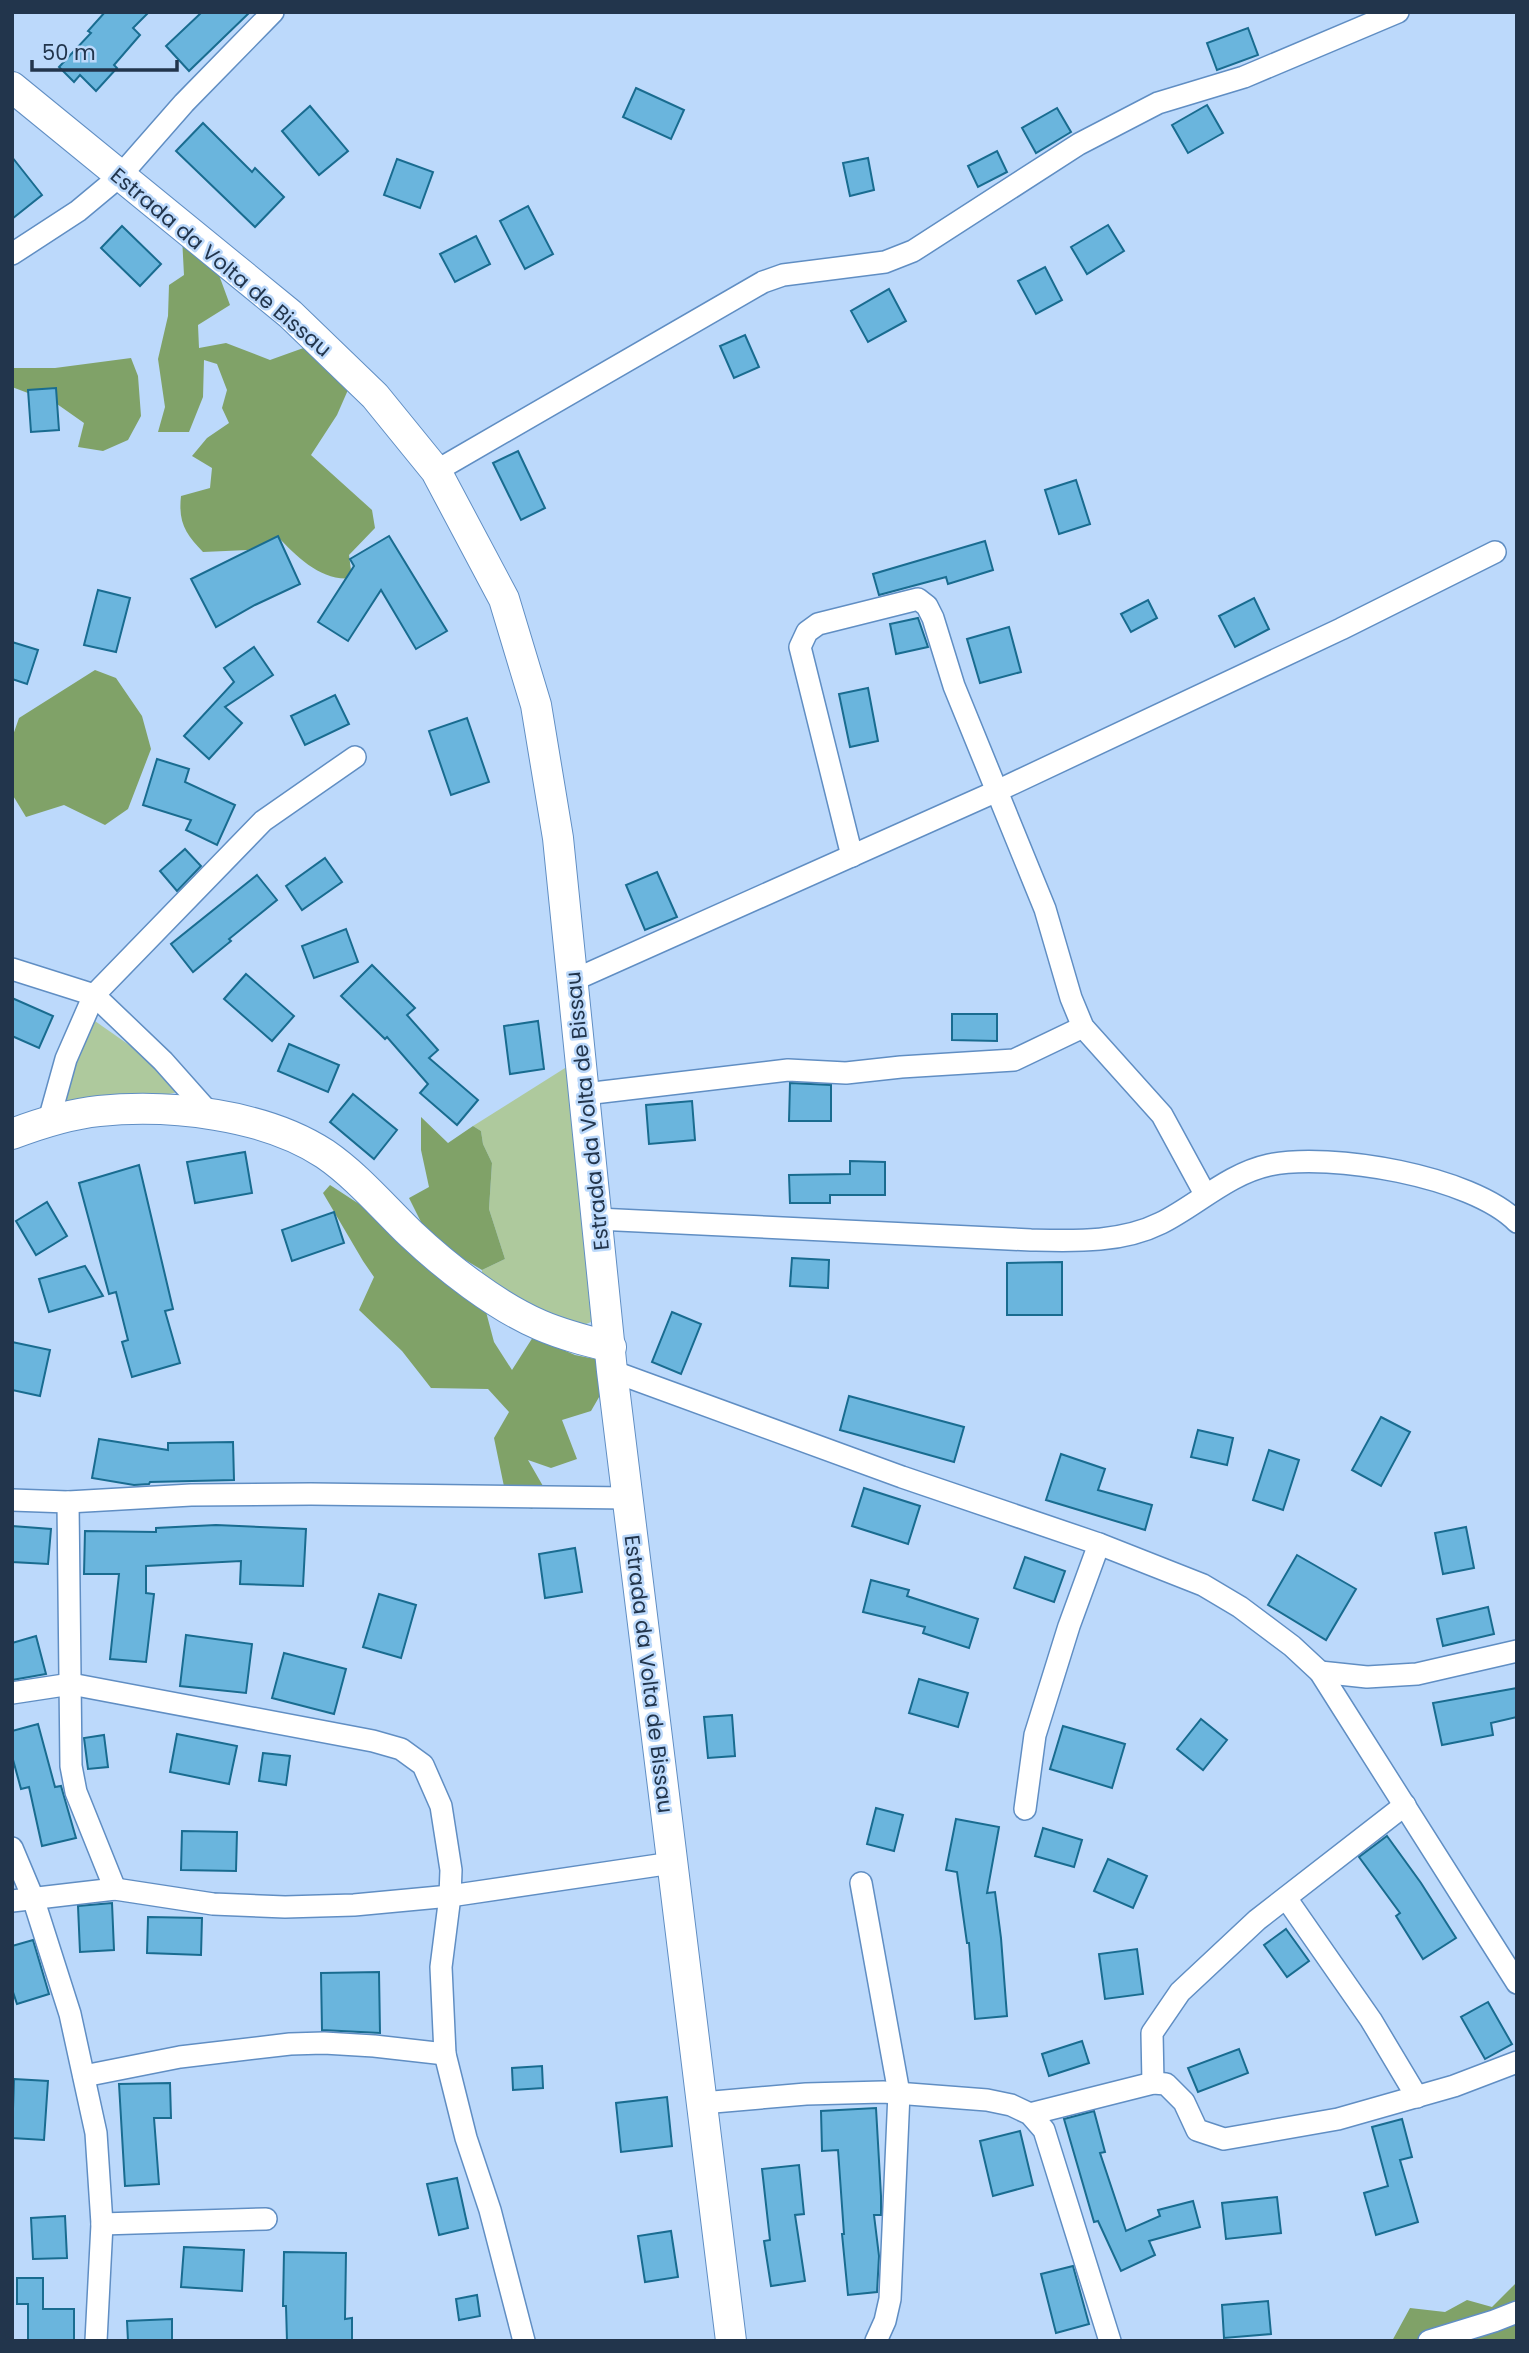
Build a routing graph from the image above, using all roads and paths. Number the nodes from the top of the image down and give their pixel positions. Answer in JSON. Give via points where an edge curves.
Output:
{"nodes":[{"id":1,"x":273,"y":12,"type":"edge"},
{"id":2,"x":1398,"y":12,"type":"edge"},
{"id":3,"x":12,"y":88,"type":"edge"},
{"id":4,"x":120,"y":176,"type":"junction"},
{"id":5,"x":12,"y":254,"type":"edge"},
{"id":6,"x":436,"y":471,"type":"junction"},
{"id":7,"x":1495,"y":552,"type":"dead end"},
{"id":8,"x":355,"y":757,"type":"dead end"},
{"id":9,"x":997,"y":791,"type":"junction"},
{"id":10,"x":852,"y":856,"type":"junction"},
{"id":11,"x":12,"y":969,"type":"edge"},
{"id":12,"x":574,"y":980,"type":"junction"},
{"id":13,"x":94,"y":995,"type":"junction"},
{"id":14,"x":1083,"y":1027,"type":"junction"},
{"id":15,"x":585,"y":1094,"type":"junction"},
{"id":16,"x":211,"y":1115,"type":"junction"},
{"id":17,"x":49,"y":1120,"type":"junction"},
{"id":18,"x":12,"y":1134,"type":"edge"},
{"id":19,"x":1205,"y":1195,"type":"junction"},
{"id":20,"x":597,"y":1219,"type":"junction"},
{"id":21,"x":1517,"y":1222,"type":"edge"},
{"id":22,"x":612,"y":1359,"type":"junction"},
{"id":23,"x":627,"y":1498,"type":"junction"},
{"id":24,"x":12,"y":1500,"type":"edge"},
{"id":25,"x":68,"y":1502,"type":"junction"},
{"id":26,"x":1099,"y":1544,"type":"junction"},
{"id":27,"x":1517,"y":1651,"type":"edge"},
{"id":28,"x":1320,"y":1672,"type":"junction"},
{"id":29,"x":71,"y":1684,"type":"junction"},
{"id":30,"x":12,"y":1693,"type":"edge"},
{"id":31,"x":1405,"y":1805,"type":"junction"},
{"id":32,"x":1025,"y":1810,"type":"dead end"},
{"id":33,"x":12,"y":1848,"type":"edge"},
{"id":34,"x":672,"y":1863,"type":"junction"},
{"id":35,"x":861,"y":1883,"type":"dead end"},
{"id":36,"x":115,"y":1889,"type":"junction"},
{"id":37,"x":450,"y":1896,"type":"junction"},
{"id":38,"x":1286,"y":1898,"type":"junction"},
{"id":39,"x":23,"y":1900,"type":"edge"},
{"id":40,"x":1517,"y":1983,"type":"edge"},
{"id":41,"x":445,"y":2054,"type":"junction"},
{"id":42,"x":1517,"y":2063,"type":"edge"},
{"id":43,"x":84,"y":2076,"type":"junction"},
{"id":44,"x":1153,"y":2083,"type":"junction"},
{"id":45,"x":899,"y":2093,"type":"junction"},
{"id":46,"x":1417,"y":2097,"type":"junction"},
{"id":47,"x":702,"y":2103,"type":"junction"},
{"id":48,"x":1030,"y":2114,"type":"junction"},
{"id":49,"x":266,"y":2219,"type":"dead end"},
{"id":50,"x":102,"y":2224,"type":"junction"},
{"id":51,"x":1517,"y":2312,"type":"edge"},
{"id":52,"x":96,"y":2341,"type":"edge"},
{"id":53,"x":524,"y":2341,"type":"edge"},
{"id":54,"x":731,"y":2341,"type":"edge"},
{"id":55,"x":876,"y":2341,"type":"edge"},
{"id":56,"x":1110,"y":2341,"type":"edge"},
{"id":57,"x":1429,"y":2341,"type":"edge"}],
"edges":[{"from":1,"to":4,"type":"street"},
{"from":2,"to":6,"type":"street","via":[[1279,63],[1158,103],[1079,144],[913,251],[886,262],[783,275],[763,282]]},
{"from":3,"to":4,"type":"main road","name":"Estrada da Volta de Bissau"},
{"from":4,"to":5,"type":"street","via":[[78,211]]},
{"from":4,"to":6,"type":"main road","name":"Estrada da Volta de Bissau","via":[[290,314],[375,396]]},
{"from":6,"to":12,"type":"main road","name":"Estrada da Volta de Bissau","via":[[504,599],[536,705],[558,838]]},
{"from":7,"to":9,"type":"street"},
{"from":8,"to":13,"type":"street","via":[[263,821]]},
{"from":9,"to":10,"type":"street"},
{"from":9,"to":10,"type":"street","via":[[927,606],[918,599],[818,624],[800,646]]},
{"from":9,"to":14,"type":"street","via":[[1045,909]]},
{"from":10,"to":12,"type":"street"},
{"from":11,"to":13,"type":"street"},
{"from":12,"to":15,"type":"main road","name":"Estrada da Volta de Bissau"},
{"from":13,"to":16,"type":"street"},
{"from":13,"to":17,"type":"street","via":[[66,1059]]},
{"from":14,"to":15,"type":"street","via":[[1014,1060],[846,1073],[788,1070]]},
{"from":14,"to":19,"type":"street","via":[[1152,1101]]},
{"from":15,"to":20,"type":"main road","name":"Estrada da Volta de Bissau"},
{"from":16,"to":17,"type":"main road","via":[[138,1109]]},
{"from":16,"to":22,"type":"main road","via":[[283,1133],[325,1154],[442,1261],[478,1287],[538,1324]]},
{"from":17,"to":18,"type":"main road"},
{"from":19,"to":20,"type":"street","via":[[1162,1223],[1088,1241]]},
{"from":19,"to":21,"type":"street","via":[[1268,1165],[1337,1163],[1434,1180],[1475,1196]]},
{"from":20,"to":22,"type":"main road","name":"Estrada da Volta de Bissau"},
{"from":22,"to":23,"type":"main road","name":"Estrada da Volta de Bissau"},
{"from":22,"to":26,"type":"street","via":[[902,1477]]},
{"from":23,"to":25,"type":"street","via":[[311,1494]]},
{"from":23,"to":34,"type":"main road","name":"Estrada da Volta de Bissau"},
{"from":24,"to":25,"type":"street"},
{"from":25,"to":29,"type":"street"},
{"from":26,"to":28,"type":"street","via":[[1203,1585],[1240,1606]]},
{"from":26,"to":32,"type":"street","via":[[1035,1735]]},
{"from":27,"to":28,"type":"street","via":[[1417,1674],[1367,1677]]},
{"from":28,"to":31,"type":"street"},
{"from":29,"to":30,"type":"street"},
{"from":29,"to":36,"type":"street","via":[[71,1766],[76,1792]]},
{"from":29,"to":37,"type":"street","via":[[401,1749],[424,1765],[441,1806],[451,1870]]},
{"from":31,"to":38,"type":"street"},
{"from":31,"to":40,"type":"street"},
{"from":33,"to":39,"type":"street"},
{"from":34,"to":37,"type":"street"},
{"from":34,"to":47,"type":"main road","name":"Estrada da Volta de Bissau"},
{"from":35,"to":45,"type":"street"},
{"from":36,"to":37,"type":"street","via":[[213,1905],[285,1907]]},
{"from":36,"to":39,"type":"street"},
{"from":37,"to":41,"type":"street","via":[[442,1967]]},
{"from":38,"to":44,"type":"street","via":[[1180,1993],[1152,2033]]},
{"from":38,"to":46,"type":"street","via":[[1371,2020]]},
{"from":39,"to":43,"type":"street","via":[[70,2014]]},
{"from":41,"to":43,"type":"street","via":[[290,2044],[180,2057]]},
{"from":41,"to":53,"type":"street"},
{"from":42,"to":46,"type":"street"},
{"from":43,"to":50,"type":"street","via":[[96,2133]]},
{"from":44,"to":46,"type":"street","via":[[1166,2084],[1184,2102],[1197,2130],[1224,2139],[1338,2119]]},
{"from":44,"to":48,"type":"street"},
{"from":45,"to":47,"type":"street","via":[[806,2094]]},
{"from":45,"to":48,"type":"street","via":[[987,2100]]},
{"from":45,"to":55,"type":"street","via":[[890,2299]]},
{"from":47,"to":54,"type":"main road","name":"Estrada da Volta de Bissau"},
{"from":48,"to":56,"type":"street","via":[[1044,2130]]},
{"from":49,"to":50,"type":"street"},
{"from":50,"to":52,"type":"street"},
{"from":51,"to":57,"type":"street"}]}
